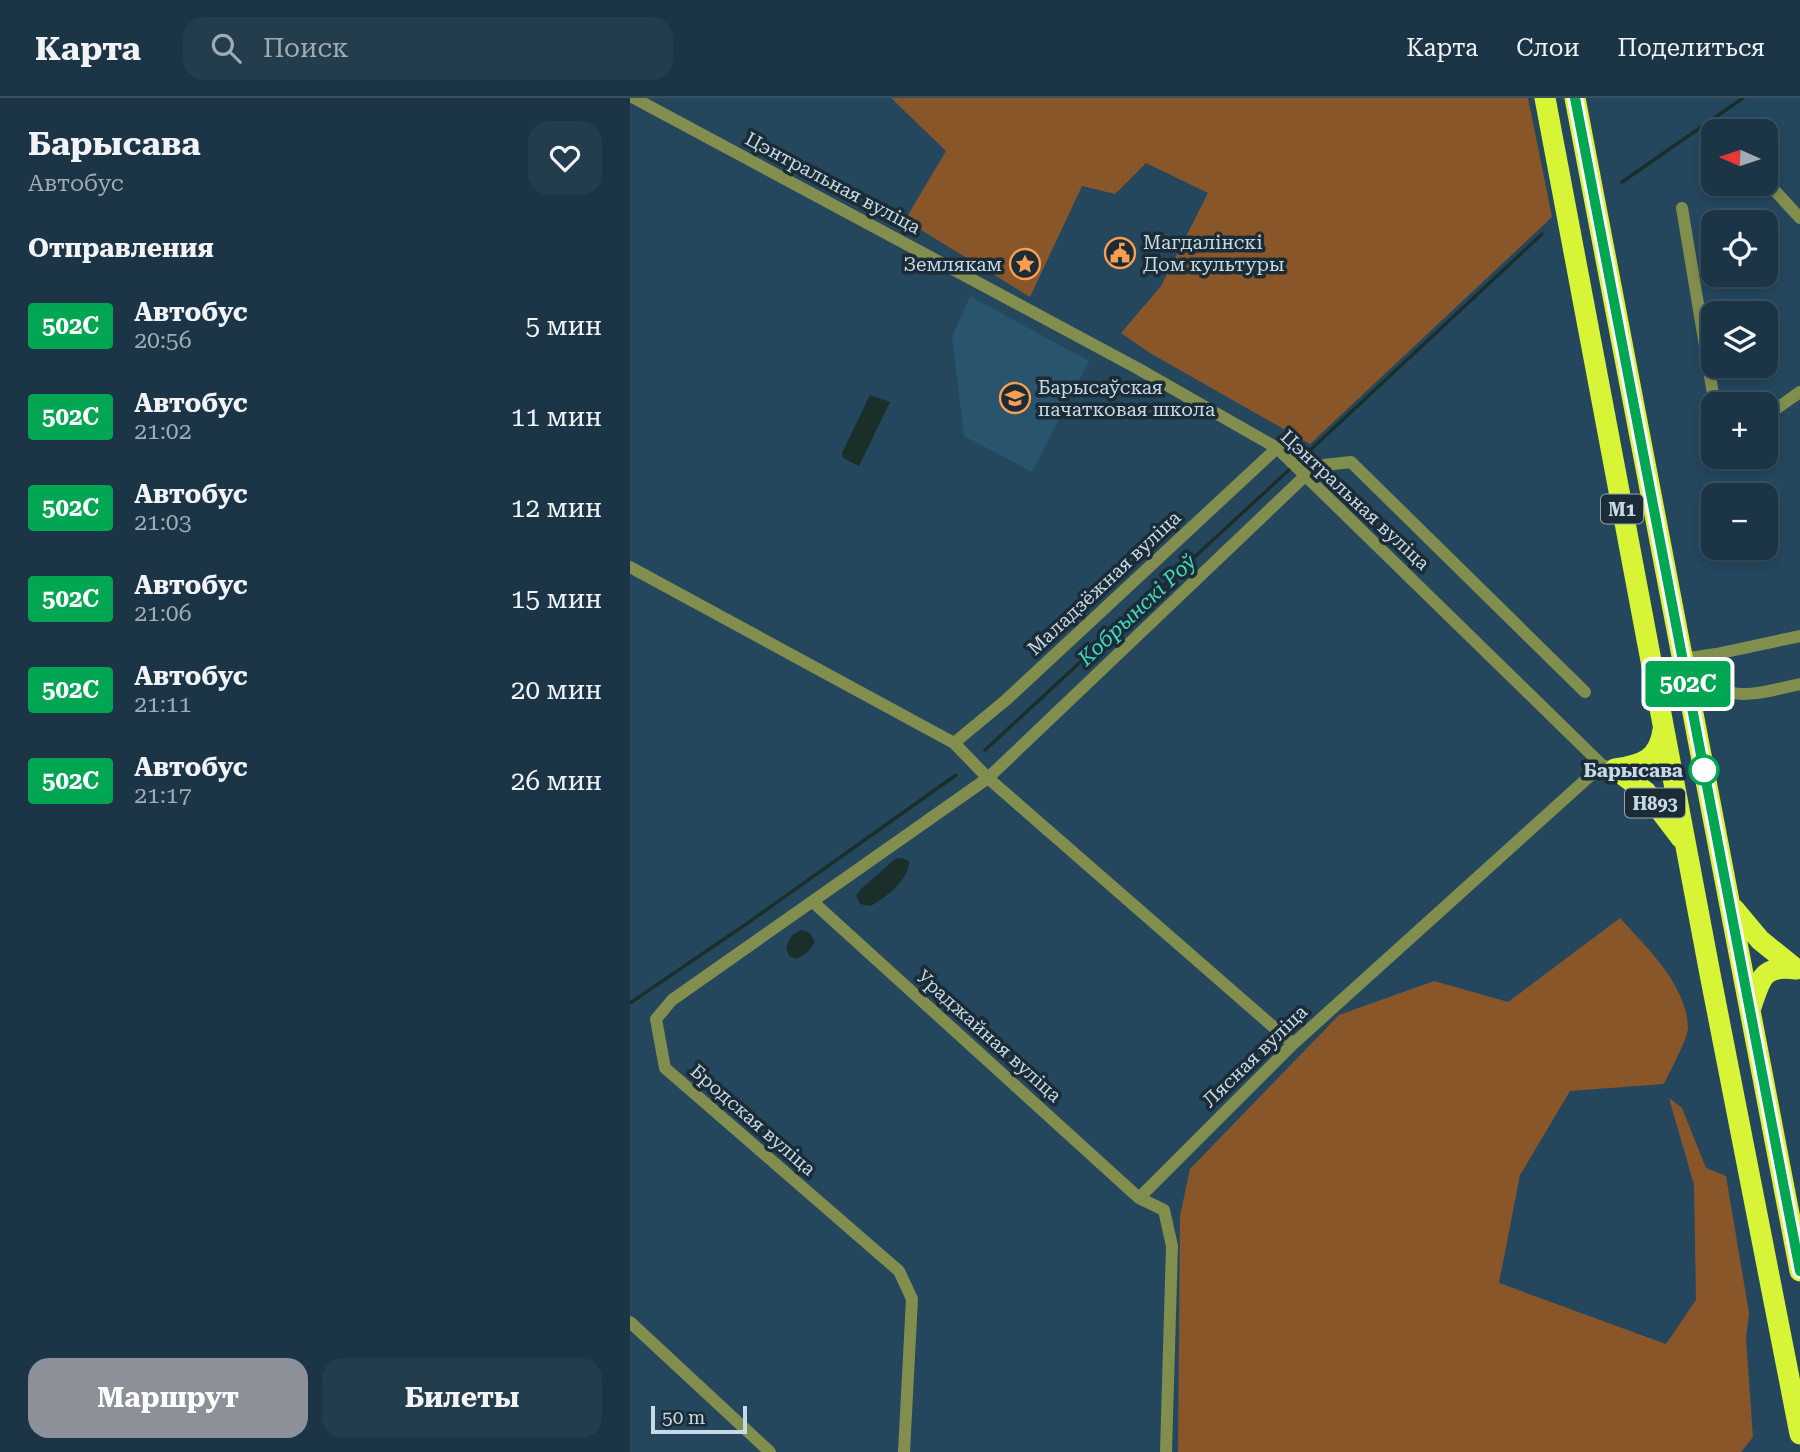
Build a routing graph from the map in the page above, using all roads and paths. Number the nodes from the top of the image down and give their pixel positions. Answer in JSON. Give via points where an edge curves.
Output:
{"nodes":[{"id":1,"x":634,"y":98,"type":"edge"},
{"id":2,"x":1545,"y":98,"type":"edge"},
{"id":3,"x":1575,"y":98,"type":"edge"},
{"id":4,"x":1778,"y":194,"type":"edge"},
{"id":5,"x":1682,"y":208,"type":"dead end"},
{"id":6,"x":1800,"y":218,"type":"edge"},
{"id":7,"x":1713,"y":392,"type":"edge"},
{"id":8,"x":1800,"y":393,"type":"edge"},
{"id":9,"x":1778,"y":408,"type":"edge"},
{"id":10,"x":1277,"y":448,"type":"junction"},
{"id":11,"x":1306,"y":475,"type":"junction"},
{"id":12,"x":630,"y":567,"type":"edge"},
{"id":13,"x":1800,"y":636,"type":"edge"},
{"id":14,"x":1716,"y":654,"type":"junction"},
{"id":15,"x":1683,"y":659,"type":"junction"},
{"id":16,"x":1800,"y":684,"type":"edge"},
{"id":17,"x":1585,"y":692,"type":"dead end"},
{"id":18,"x":1663,"y":728,"type":"junction"},
{"id":19,"x":954,"y":743,"type":"junction"},
{"id":20,"x":1609,"y":767,"type":"junction"},
{"id":21,"x":988,"y":778,"type":"junction"},
{"id":22,"x":1686,"y":846,"type":"junction"},
{"id":23,"x":1730,"y":901,"type":"junction"},
{"id":24,"x":813,"y":902,"type":"junction"},
{"id":25,"x":1798,"y":970,"type":"edge"},
{"id":26,"x":1751,"y":1009,"type":"junction"},
{"id":27,"x":1293,"y":1044,"type":"junction"},
{"id":28,"x":1139,"y":1198,"type":"junction"},
{"id":29,"x":1800,"y":1271,"type":"edge"},
{"id":30,"x":630,"y":1322,"type":"edge"},
{"id":31,"x":1800,"y":1434,"type":"edge"},
{"id":32,"x":770,"y":1452,"type":"edge"},
{"id":33,"x":904,"y":1452,"type":"edge"},
{"id":34,"x":1166,"y":1452,"type":"edge"}],
"edges":[{"from":1,"to":10,"type":"street","name":"Цэнтральная вуліца","number":"Н893"},
{"from":2,"to":18,"type":"highway","number":"М1"},
{"from":3,"to":15,"type":"highway","number":"М1"},
{"from":4,"to":6,"type":"street"},
{"from":5,"to":7,"type":"street"},
{"from":8,"to":9,"type":"street"},
{"from":10,"to":11,"type":"street","name":"Цэнтральная вуліца","number":"Н893"},
{"from":10,"to":19,"type":"street","name":"Маладзёжная вуліца"},
{"from":11,"to":17,"type":"street","via":[[1324,465],[1351,462]]},
{"from":11,"to":20,"type":"street","name":"Цэнтральная вуліца","number":"Н893"},
{"from":11,"to":21,"type":"street"},
{"from":12,"to":19,"type":"street"},
{"from":13,"to":14,"type":"street"},
{"from":14,"to":15,"type":"street"},
{"from":14,"to":16,"type":"street","via":[[1723,689],[1729,693],[1749,694]]},
{"from":15,"to":23,"type":"highway","number":"М1"},
{"from":18,"to":20,"type":"highway","number":"Н893","via":[[1652,757],[1637,766]]},
{"from":18,"to":22,"type":"highway","number":"М1"},
{"from":19,"to":21,"type":"street"},
{"from":20,"to":22,"type":"highway","number":"Н893","via":[[1646,792]]},
{"from":20,"to":27,"type":"street","name":"Лясная вуліца"},
{"from":21,"to":24,"type":"street","name":"Бродская вуліца"},
{"from":21,"to":27,"type":"street"},
{"from":22,"to":31,"type":"highway","number":"М1"},
{"from":23,"to":25,"type":"highway","via":[[1760,940]]},
{"from":23,"to":26,"type":"highway","number":"М1"},
{"from":24,"to":28,"type":"street","name":"Ураджайная вуліца"},
{"from":24,"to":33,"type":"street","name":"Бродская вуліца","via":[[672,1000],[656,1019],[665,1068],[898,1271],[912,1299]]},
{"from":25,"to":26,"type":"highway","via":[[1780,967],[1768,971],[1759,982]]},
{"from":26,"to":29,"type":"highway","number":"М1"},
{"from":27,"to":28,"type":"street","name":"Лясная вуліца"},
{"from":28,"to":34,"type":"street","via":[[1164,1210],[1172,1246]]},
{"from":30,"to":32,"type":"street"}]}
